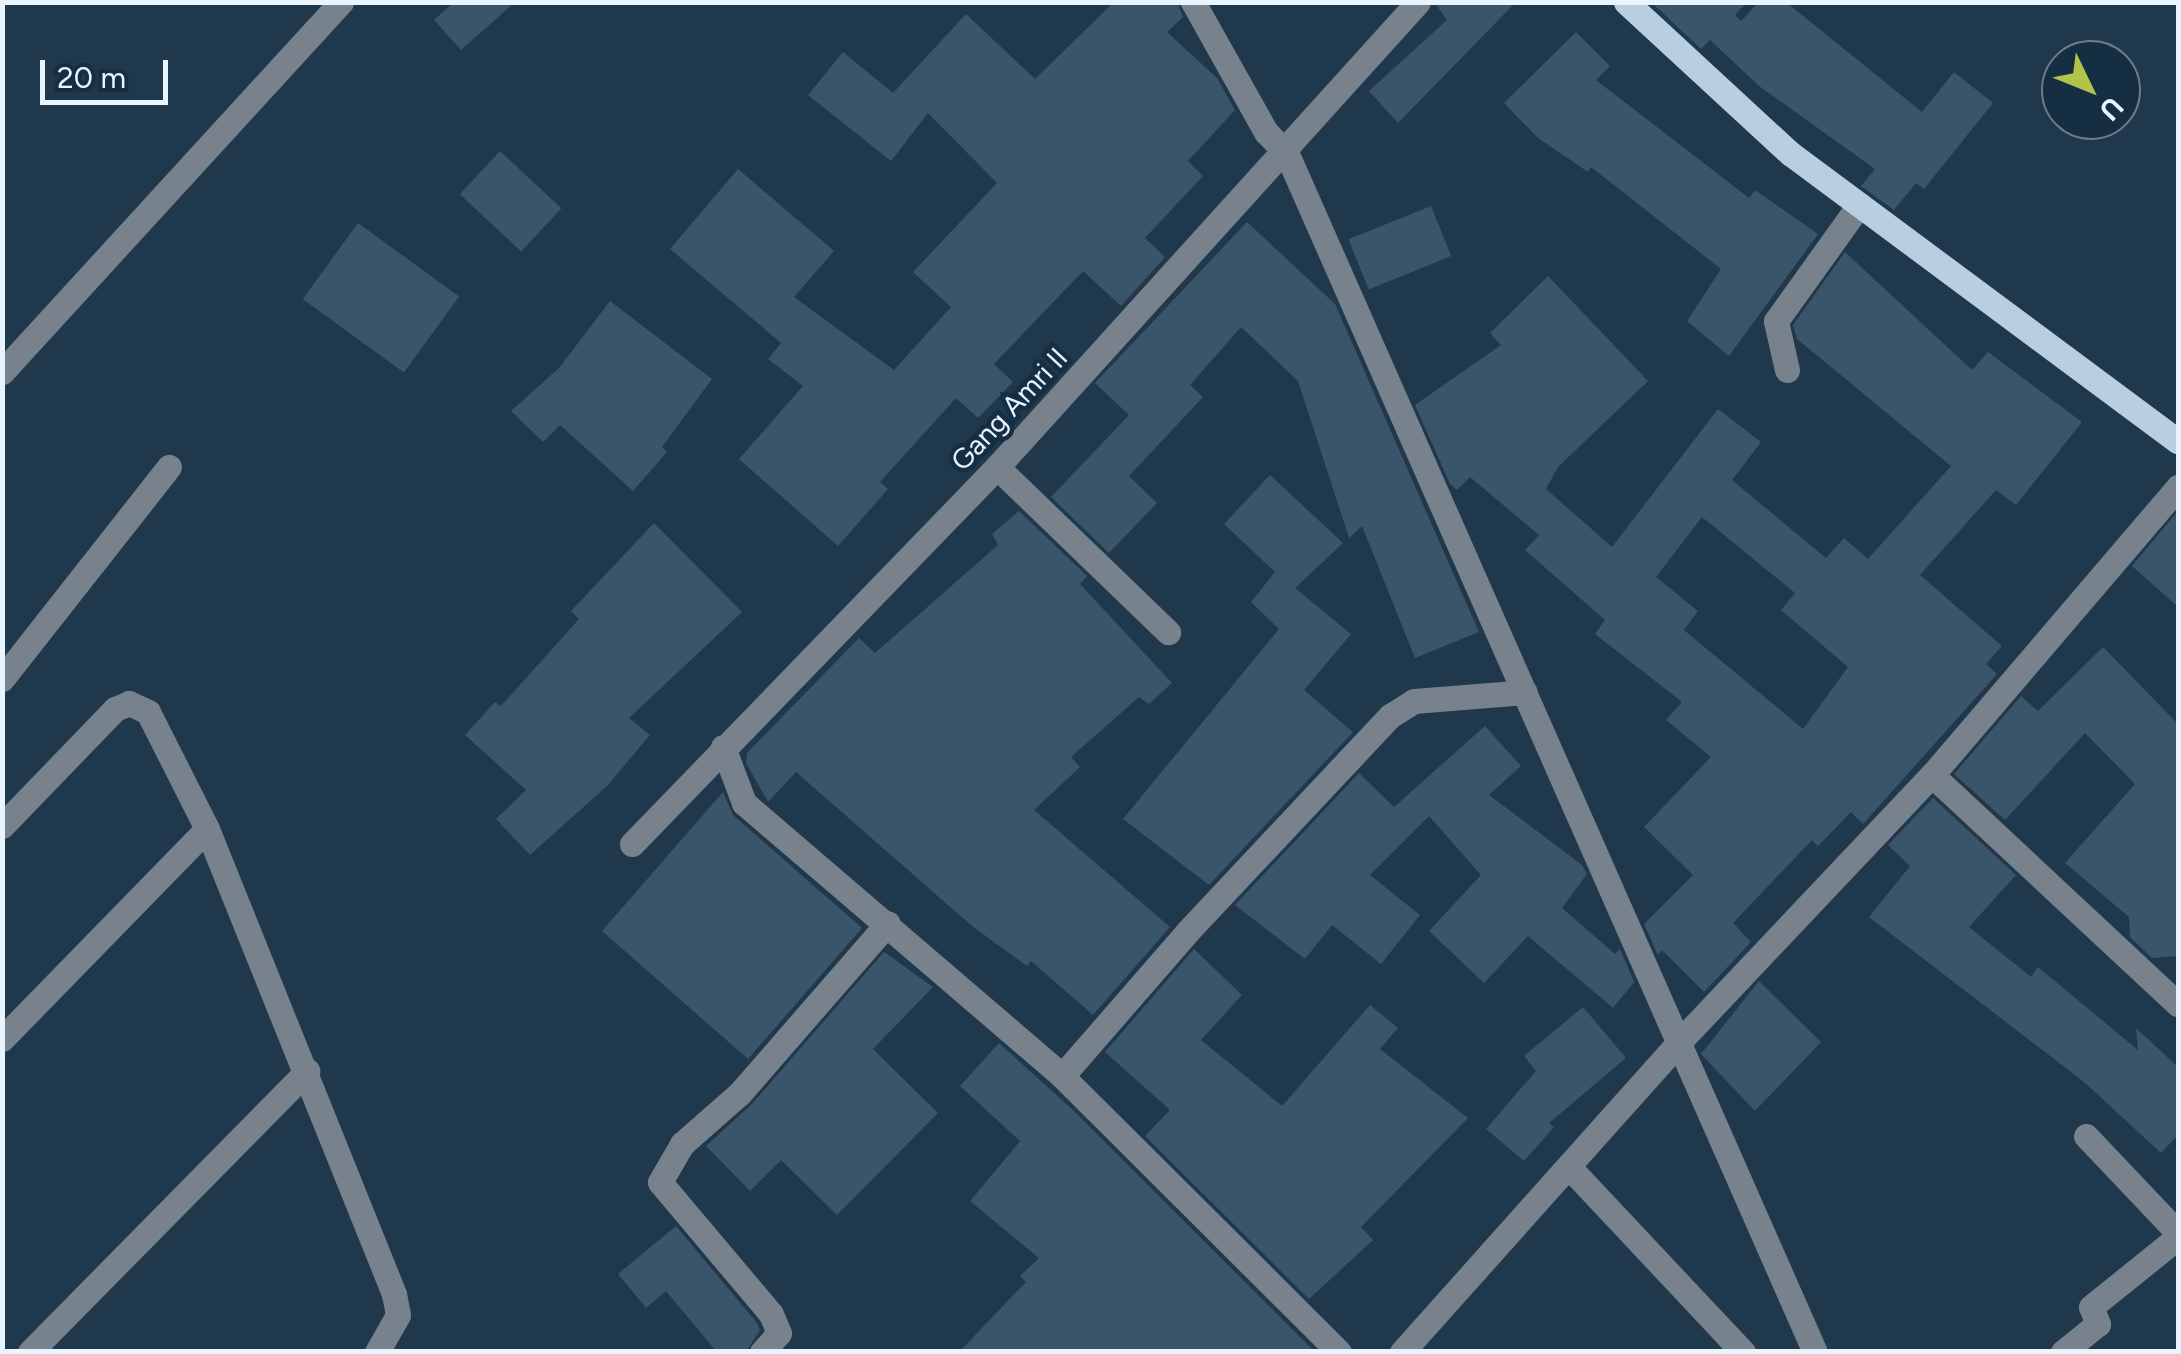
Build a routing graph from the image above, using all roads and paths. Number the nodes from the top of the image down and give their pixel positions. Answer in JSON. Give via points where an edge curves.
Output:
{"nodes":[{"id":1,"x":341,"y":2,"type":"edge"},
{"id":2,"x":1193,"y":2,"type":"edge"},
{"id":3,"x":1418,"y":2,"type":"edge"},
{"id":4,"x":1626,"y":2,"type":"edge"},
{"id":5,"x":1287,"y":154,"type":"junction"},
{"id":6,"x":1859,"y":205,"type":"junction"},
{"id":7,"x":1787,"y":370,"type":"dead end"},
{"id":8,"x":2,"y":372,"type":"edge"},
{"id":9,"x":2178,"y":441,"type":"edge"},
{"id":10,"x":169,"y":467,"type":"dead end"},
{"id":11,"x":996,"y":467,"type":"junction"},
{"id":12,"x":2178,"y":487,"type":"edge"},
{"id":13,"x":1168,"y":632,"type":"dead end"},
{"id":14,"x":2,"y":679,"type":"edge"},
{"id":15,"x":1525,"y":692,"type":"junction"},
{"id":16,"x":723,"y":747,"type":"junction"},
{"id":17,"x":1932,"y":774,"type":"junction"},
{"id":18,"x":2,"y":826,"type":"edge"},
{"id":19,"x":207,"y":829,"type":"junction"},
{"id":20,"x":632,"y":844,"type":"dead end"},
{"id":21,"x":888,"y":923,"type":"junction"},
{"id":22,"x":2178,"y":1004,"type":"edge"},
{"id":23,"x":2,"y":1039,"type":"edge"},
{"id":24,"x":1682,"y":1039,"type":"junction"},
{"id":25,"x":307,"y":1071,"type":"junction"},
{"id":26,"x":1062,"y":1076,"type":"junction"},
{"id":27,"x":2086,"y":1136,"type":"dead end"},
{"id":28,"x":1570,"y":1168,"type":"junction"},
{"id":29,"x":2178,"y":1235,"type":"edge"},
{"id":30,"x":30,"y":1352,"type":"edge"},
{"id":31,"x":377,"y":1352,"type":"edge"},
{"id":32,"x":762,"y":1352,"type":"edge"},
{"id":33,"x":1339,"y":1352,"type":"edge"},
{"id":34,"x":1402,"y":1352,"type":"edge"},
{"id":35,"x":1743,"y":1352,"type":"edge"},
{"id":36,"x":1815,"y":1352,"type":"edge"},
{"id":37,"x":2063,"y":1352,"type":"edge"}],
"edges":[{"from":1,"to":8,"type":"street"},
{"from":2,"to":5,"type":"street","via":[[1266,132]]},
{"from":3,"to":5,"type":"street","name":"Gang Amri II"},
{"from":4,"to":6,"type":"main road","via":[[1791,154]]},
{"from":5,"to":11,"type":"street","name":"Gang Amri II"},
{"from":5,"to":15,"type":"street"},
{"from":6,"to":7,"type":"street","via":[[1776,321]]},
{"from":6,"to":9,"type":"main road"},
{"from":10,"to":14,"type":"street"},
{"from":11,"to":13,"type":"street"},
{"from":11,"to":16,"type":"street","name":"Gang Amri II"},
{"from":12,"to":17,"type":"street"},
{"from":15,"to":24,"type":"street"},
{"from":15,"to":26,"type":"street","via":[[1414,701],[1390,716],[1188,930]]},
{"from":16,"to":20,"type":"street","name":"Gang Amri II"},
{"from":16,"to":21,"type":"street","via":[[744,804]]},
{"from":17,"to":22,"type":"street"},
{"from":17,"to":24,"type":"street"},
{"from":18,"to":19,"type":"street","via":[[106,716],[128,703],[148,712]]},
{"from":19,"to":23,"type":"street"},
{"from":19,"to":25,"type":"street"},
{"from":21,"to":26,"type":"street"},
{"from":21,"to":32,"type":"street","via":[[740,1094],[682,1144],[660,1182],[772,1314],[778,1333]]},
{"from":24,"to":28,"type":"street"},
{"from":24,"to":36,"type":"street"},
{"from":25,"to":30,"type":"street"},
{"from":25,"to":31,"type":"street","via":[[394,1294],[398,1316]]},
{"from":26,"to":33,"type":"street"},
{"from":27,"to":29,"type":"street"},
{"from":28,"to":34,"type":"street"},
{"from":28,"to":35,"type":"street"},
{"from":29,"to":37,"type":"street","via":[[2091,1307],[2098,1324]]}]}
